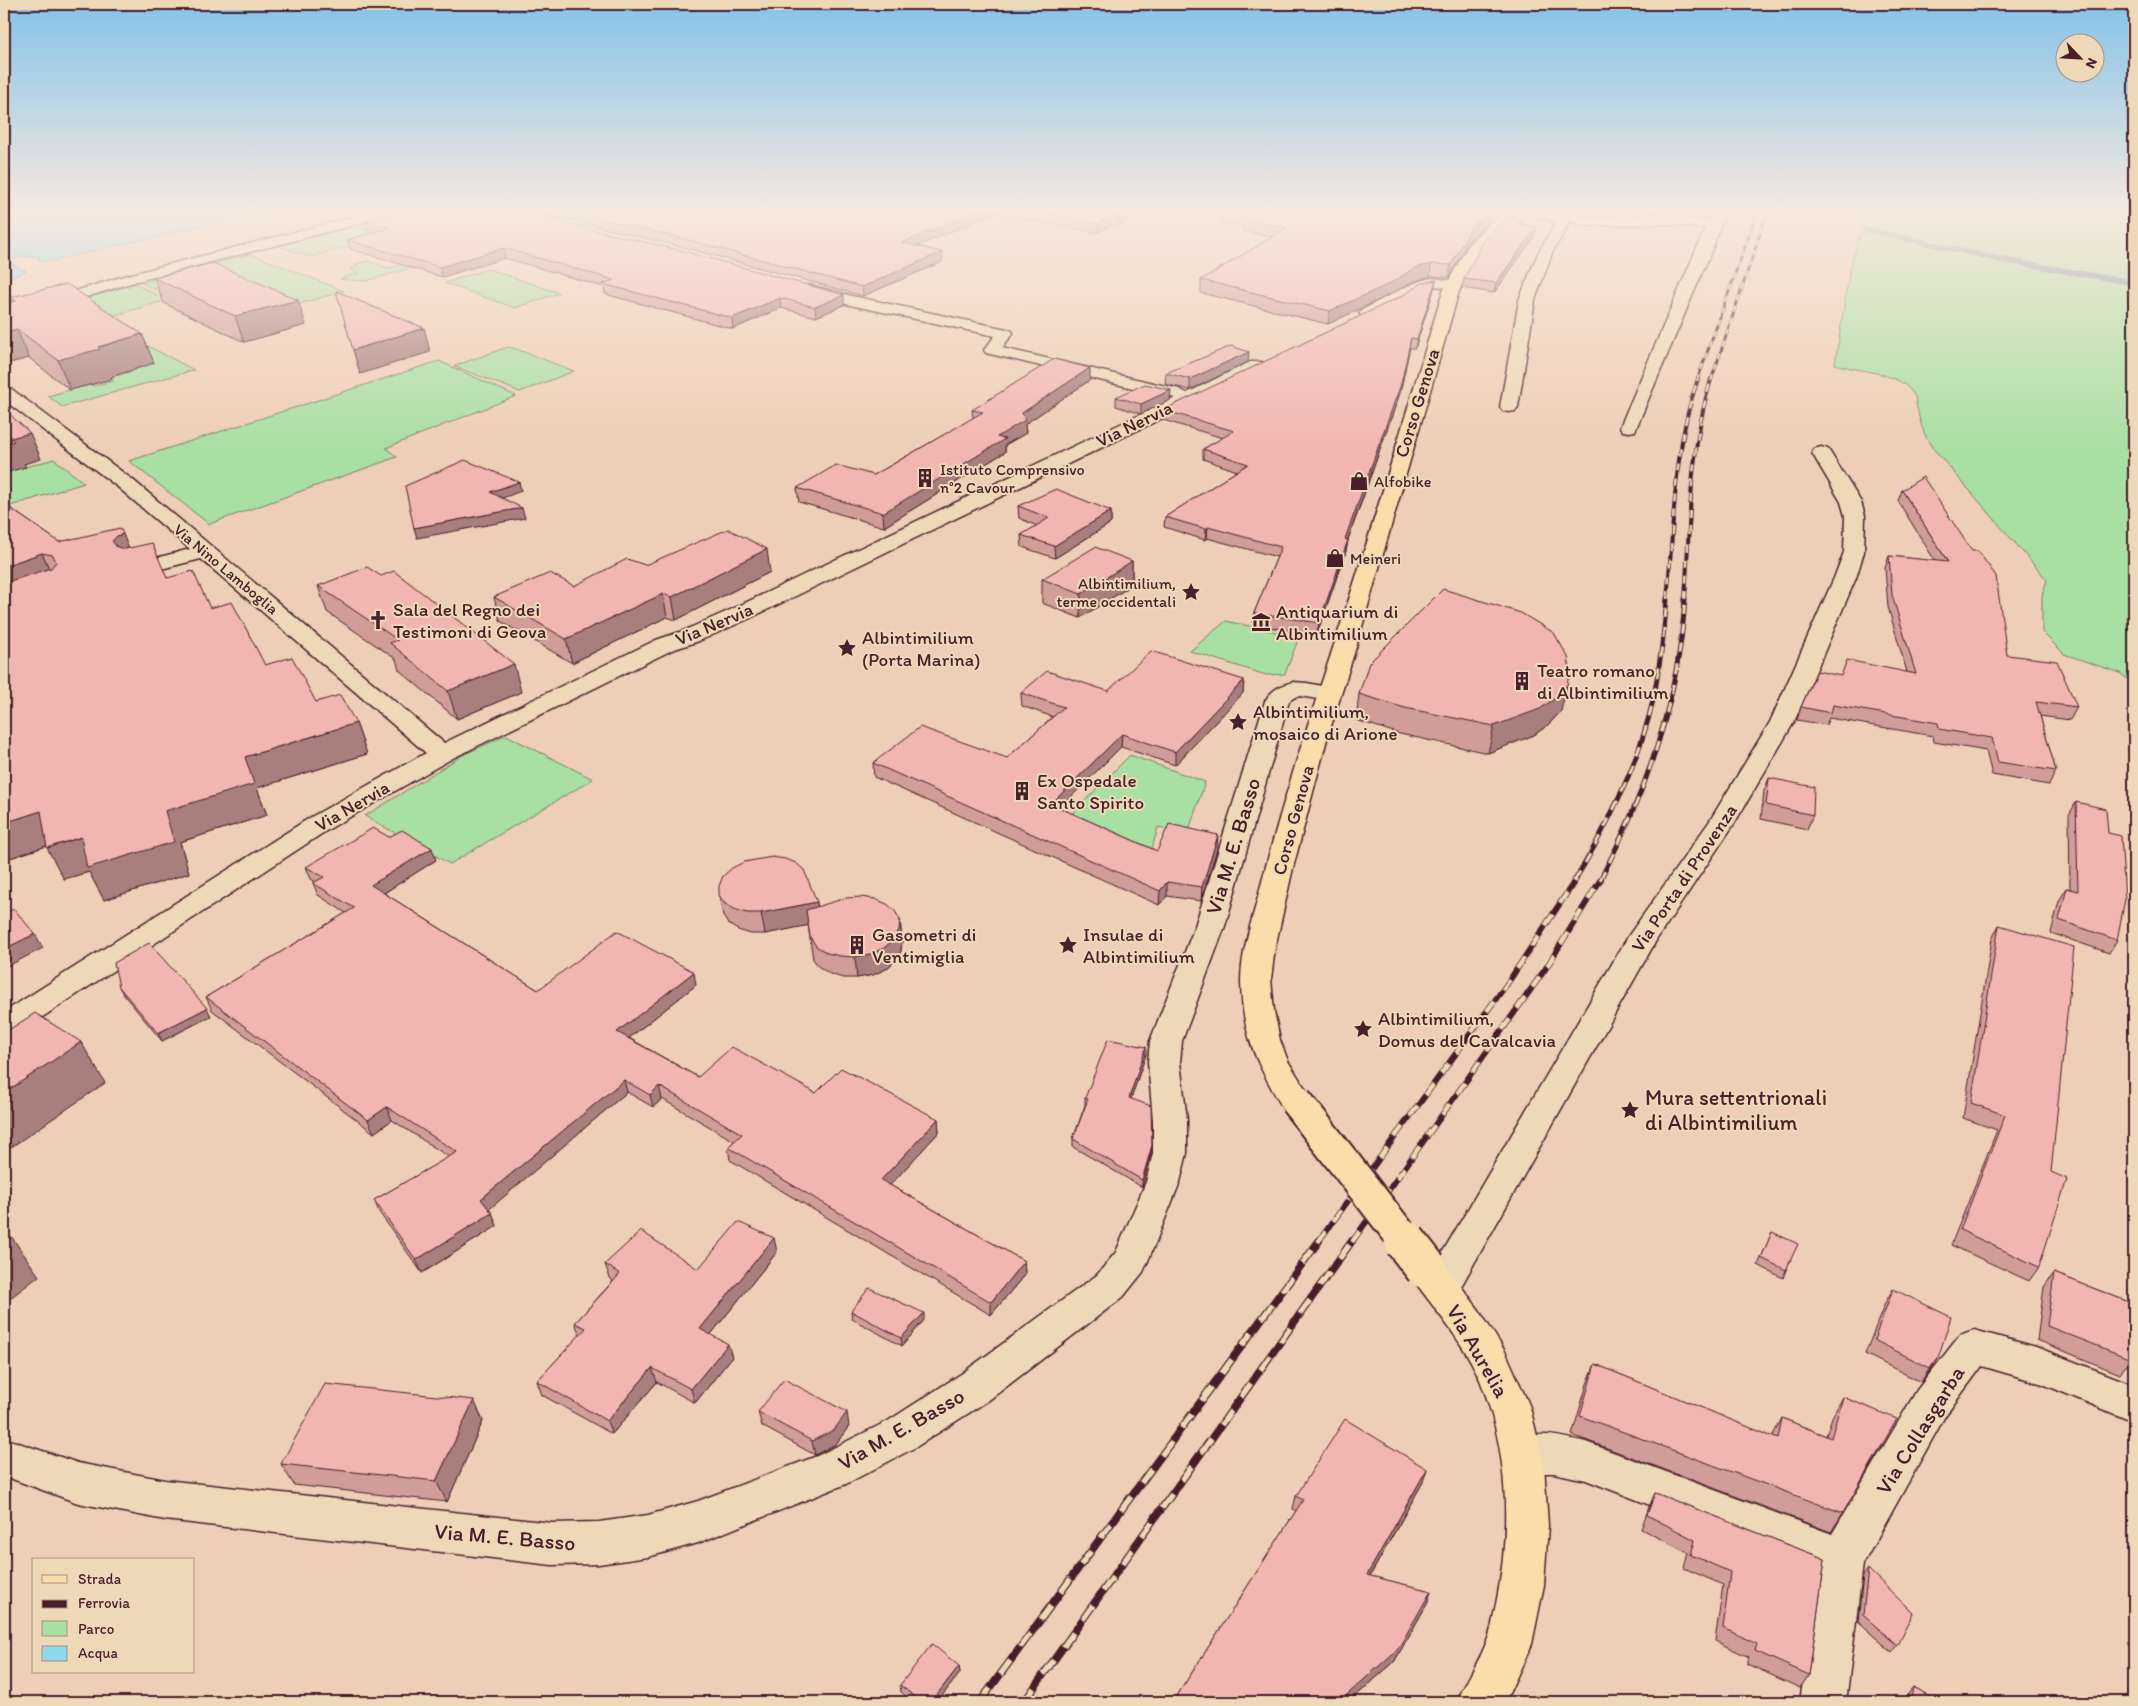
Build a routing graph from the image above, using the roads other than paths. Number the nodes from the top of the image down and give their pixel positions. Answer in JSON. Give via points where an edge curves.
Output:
{"nodes":[{"id":1,"x":95,"y":290,"type":"edge"},
{"id":2,"x":809,"y":290,"type":"edge"},
{"id":3,"x":1410,"y":290,"type":"edge"},
{"id":4,"x":1451,"y":290,"type":"edge"},
{"id":5,"x":1531,"y":290,"type":"edge"},
{"id":6,"x":1688,"y":290,"type":"edge"},
{"id":7,"x":4,"y":318,"type":"edge"},
{"id":8,"x":1352,"y":321,"type":"edge"},
{"id":9,"x":1268,"y":360,"type":"edge"},
{"id":10,"x":4,"y":392,"type":"edge"},
{"id":11,"x":1191,"y":397,"type":"junction"},
{"id":12,"x":1509,"y":407,"type":"dead end"},
{"id":13,"x":1629,"y":427,"type":"dead end"},
{"id":14,"x":1820,"y":453,"type":"dead end"},
{"id":15,"x":206,"y":552,"type":"junction"},
{"id":16,"x":137,"y":569,"type":"edge"},
{"id":17,"x":1329,"y":694,"type":"junction"},
{"id":18,"x":442,"y":754,"type":"junction"},
{"id":19,"x":4,"y":1027,"type":"edge"},
{"id":20,"x":1296,"y":1101,"type":"joint"},
{"id":21,"x":1434,"y":1278,"type":"junction"},
{"id":22,"x":2134,"y":1404,"type":"edge"},
{"id":23,"x":1522,"y":1454,"type":"junction"},
{"id":24,"x":4,"y":1457,"type":"edge"},
{"id":25,"x":1842,"y":1559,"type":"junction"},
{"id":26,"x":1480,"y":1702,"type":"edge"},
{"id":27,"x":1824,"y":1702,"type":"edge"}],
"edges":[{"from":1,"to":7,"type":"street"},
{"from":2,"to":11,"type":"street","via":[[1005,333],[992,350]]},
{"from":3,"to":8,"type":"street","via":[[1396,300]]},
{"from":4,"to":17,"type":"main road","name":"Corso Genova"},
{"from":5,"to":12,"type":"street"},
{"from":6,"to":13,"type":"street"},
{"from":9,"to":11,"type":"street","name":"Via Nervia"},
{"from":10,"to":15,"type":"street","name":"Via Nino Lamboglia","via":[[126,484]]},
{"from":11,"to":18,"type":"street","name":"Via Nervia","via":[[754,608],[664,645]]},
{"from":14,"to":21,"type":"street","name":"Via Porta di Provenza","via":[[1851,502],[1855,516],[1854,552],[1782,722],[1721,824],[1644,935]]},
{"from":15,"to":16,"type":"street"},
{"from":15,"to":18,"type":"street","name":"Via Nino Lamboglia"},
{"from":17,"to":20,"type":"main road","name":"Corso Genova","via":[[1279,868],[1256,979],[1264,1040]]},
{"from":17,"to":24,"type":"street","name":"Via M. E. Basso","via":[[1288,690],[1281,693],[1277,701],[1210,926],[1166,1041],[1164,1062],[1170,1153],[1163,1182],[1130,1261],[1110,1286],[1076,1312],[975,1386],[902,1434],[832,1470],[698,1522],[648,1536],[590,1544],[552,1544],[165,1500],[78,1483]]},
{"from":18,"to":19,"type":"street","name":"Via Nervia","via":[[320,823]]},
{"from":20,"to":21,"type":"main road","name":"Via Aurelia","bridge":true},
{"from":21,"to":23,"type":"main road","name":"Via Aurelia","via":[[1498,1378],[1512,1413]]},
{"from":22,"to":25,"type":"street","name":"Via Collasgarba","via":[[2003,1352],[1974,1347],[1931,1403]]},
{"from":23,"to":25,"type":"street","via":[[1554,1454],[1586,1461]]},
{"from":23,"to":26,"type":"main road","name":"Via Aurelia","via":[[1527,1524],[1522,1586],[1509,1644]]},
{"from":25,"to":27,"type":"street","name":"Via Collasgarba"}]}
